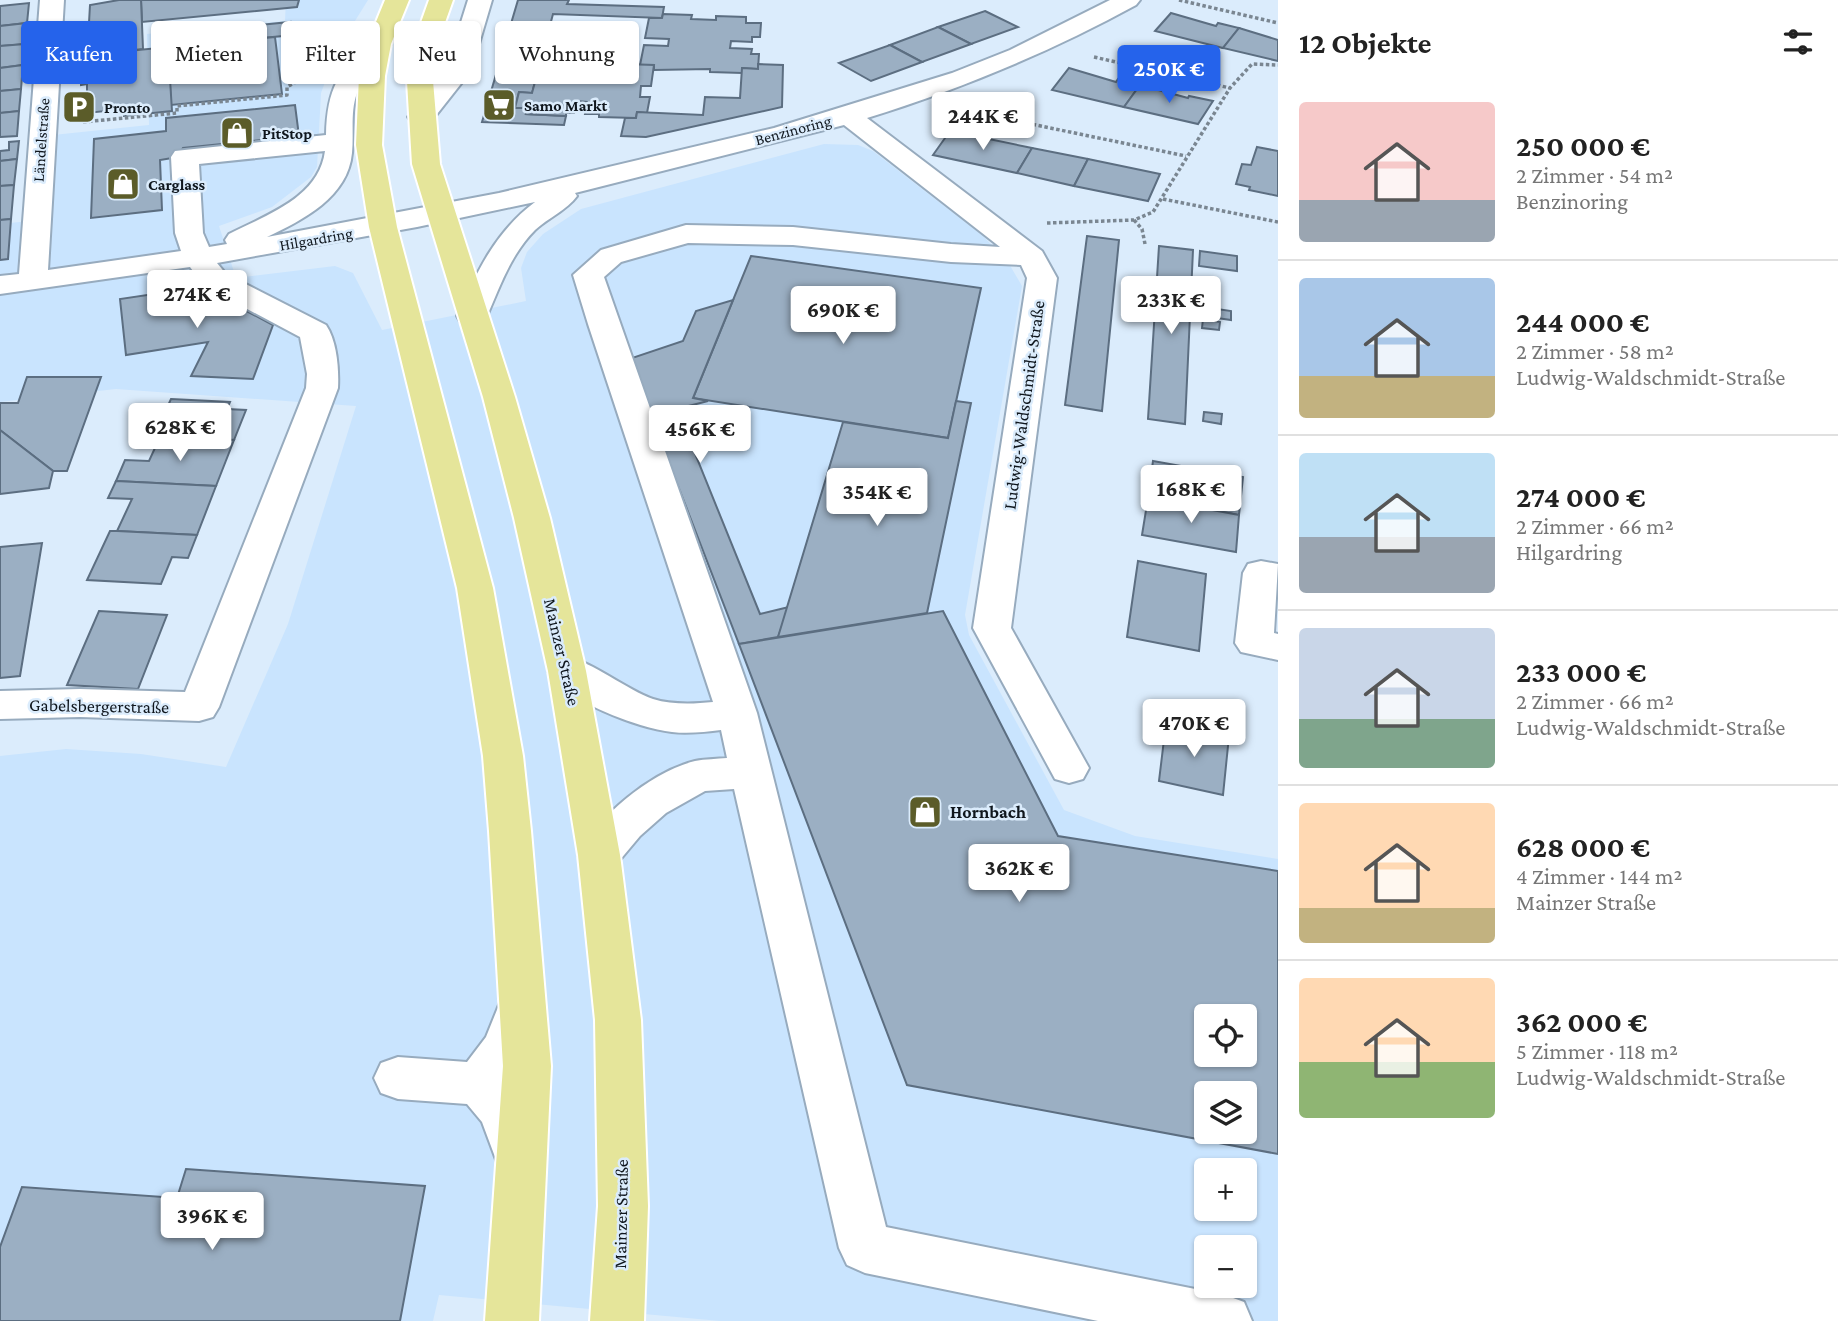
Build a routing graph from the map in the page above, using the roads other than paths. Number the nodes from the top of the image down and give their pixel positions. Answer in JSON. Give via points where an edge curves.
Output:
{"nodes":[{"id":1,"x":52,"y":0,"type":"edge"},
{"id":2,"x":397,"y":0,"type":"edge"},
{"id":3,"x":441,"y":0,"type":"edge"},
{"id":4,"x":480,"y":0,"type":"edge"},
{"id":5,"x":1128,"y":0,"type":"edge"},
{"id":6,"x":380,"y":42,"type":"edge"},
{"id":7,"x":347,"y":84,"type":"edge"},
{"id":8,"x":372,"y":84,"type":"edge"},
{"id":9,"x":847,"y":115,"type":"junction"},
{"id":10,"x":421,"y":117,"type":"junction"},
{"id":11,"x":339,"y":133,"type":"junction"},
{"id":12,"x":369,"y":145,"type":"junction"},
{"id":13,"x":583,"y":183,"type":"junction"},
{"id":14,"x":442,"y":215,"type":"junction"},
{"id":15,"x":383,"y":227,"type":"junction"},
{"id":16,"x":1036,"y":241,"type":"junction"},
{"id":17,"x":199,"y":259,"type":"junction"},
{"id":18,"x":34,"y":281,"type":"junction"},
{"id":19,"x":0,"y":285,"type":"edge"},
{"id":20,"x":472,"y":316,"type":"junction"},
{"id":21,"x":1278,"y":576,"type":"edge"},
{"id":22,"x":1278,"y":647,"type":"edge"},
{"id":23,"x":567,"y":671,"type":"junction"},
{"id":24,"x":0,"y":705,"type":"edge"},
{"id":25,"x":737,"y":713,"type":"junction"},
{"id":26,"x":1069,"y":768,"type":"dead end"},
{"id":27,"x":752,"y":772,"type":"junction"},
{"id":28,"x":599,"y":855,"type":"junction"},
{"id":29,"x":523,"y":999,"type":"junction"},
{"id":30,"x":398,"y":1078,"type":"dead end"},
{"id":31,"x":479,"y":1084,"type":"junction"},
{"id":32,"x":522,"y":1166,"type":"junction"},
{"id":33,"x":512,"y":1321,"type":"edge"},
{"id":34,"x":617,"y":1321,"type":"edge"},
{"id":35,"x":1225,"y":1321,"type":"edge"}],
"edges":[{"from":1,"to":18,"type":"street","name":"Ländelstraße"},
{"from":2,"to":6,"type":"main road"},
{"from":3,"to":10,"type":"main road","name":"Mainzer Straße","via":[[425,45]]},
{"from":4,"to":10,"type":"street","via":[[458,71]]},
{"from":5,"to":9,"type":"street","name":"Benzinoring","via":[[1032,50]]},
{"from":7,"to":11,"type":"street"},
{"from":8,"to":12,"type":"main road"},
{"from":9,"to":13,"type":"street","name":"Benzinoring"},
{"from":9,"to":16,"type":"street"},
{"from":10,"to":14,"type":"main road","name":"Mainzer Straße","via":[[426,164]]},
{"from":11,"to":12,"type":"street"},
{"from":11,"to":17,"type":"street","via":[[336,168],[310,199],[286,217]]},
{"from":11,"to":17,"type":"street","via":[[185,157],[189,233]]},
{"from":12,"to":15,"type":"main road"},
{"from":13,"to":14,"type":"street","name":"Benzinoring"},
{"from":13,"to":20,"type":"street","via":[[537,212],[509,239]]},
{"from":14,"to":15,"type":"street","name":"Hilgardring"},
{"from":14,"to":20,"type":"main road","name":"Mainzer Straße"},
{"from":15,"to":17,"type":"street","name":"Hilgardring"},
{"from":15,"to":29,"type":"main road","via":[[475,588],[503,756]]},
{"from":16,"to":25,"type":"street","via":[[951,253],[793,236],[686,234],[611,256],[588,275]]},
{"from":16,"to":26,"type":"street","name":"Ludwig-Waldschmidt-Straße","via":[[1042,278],[1038,314],[992,628]]},
{"from":17,"to":18,"type":"street","name":"Hilgardring"},
{"from":17,"to":24,"type":"street","name":"Gabelsbergerstraße","via":[[215,280],[315,332],[323,374],[322,388],[199,707]]},
{"from":18,"to":19,"type":"street","name":"Hilgardring"},
{"from":20,"to":23,"type":"main road","name":"Mainzer Straße","via":[[532,518]]},
{"from":21,"to":22,"type":"street","via":[[1261,573],[1254,643]]},
{"from":23,"to":25,"type":"street","via":[[636,708],[686,719]]},
{"from":23,"to":28,"type":"main road","name":"Mainzer Straße"},
{"from":25,"to":27,"type":"street"},
{"from":27,"to":28,"type":"street","via":[[697,776],[651,802]]},
{"from":27,"to":35,"type":"street","via":[[865,1248]]},
{"from":28,"to":34,"type":"main road","name":"Mainzer Straße","via":[[618,1020],[623,1206]]},
{"from":29,"to":31,"type":"street","via":[[506,1047]]},
{"from":29,"to":32,"type":"main road","via":[[527,1066]]},
{"from":30,"to":31,"type":"street"},
{"from":31,"to":32,"type":"street","via":[[502,1110]]},
{"from":32,"to":33,"type":"main road"}]}
